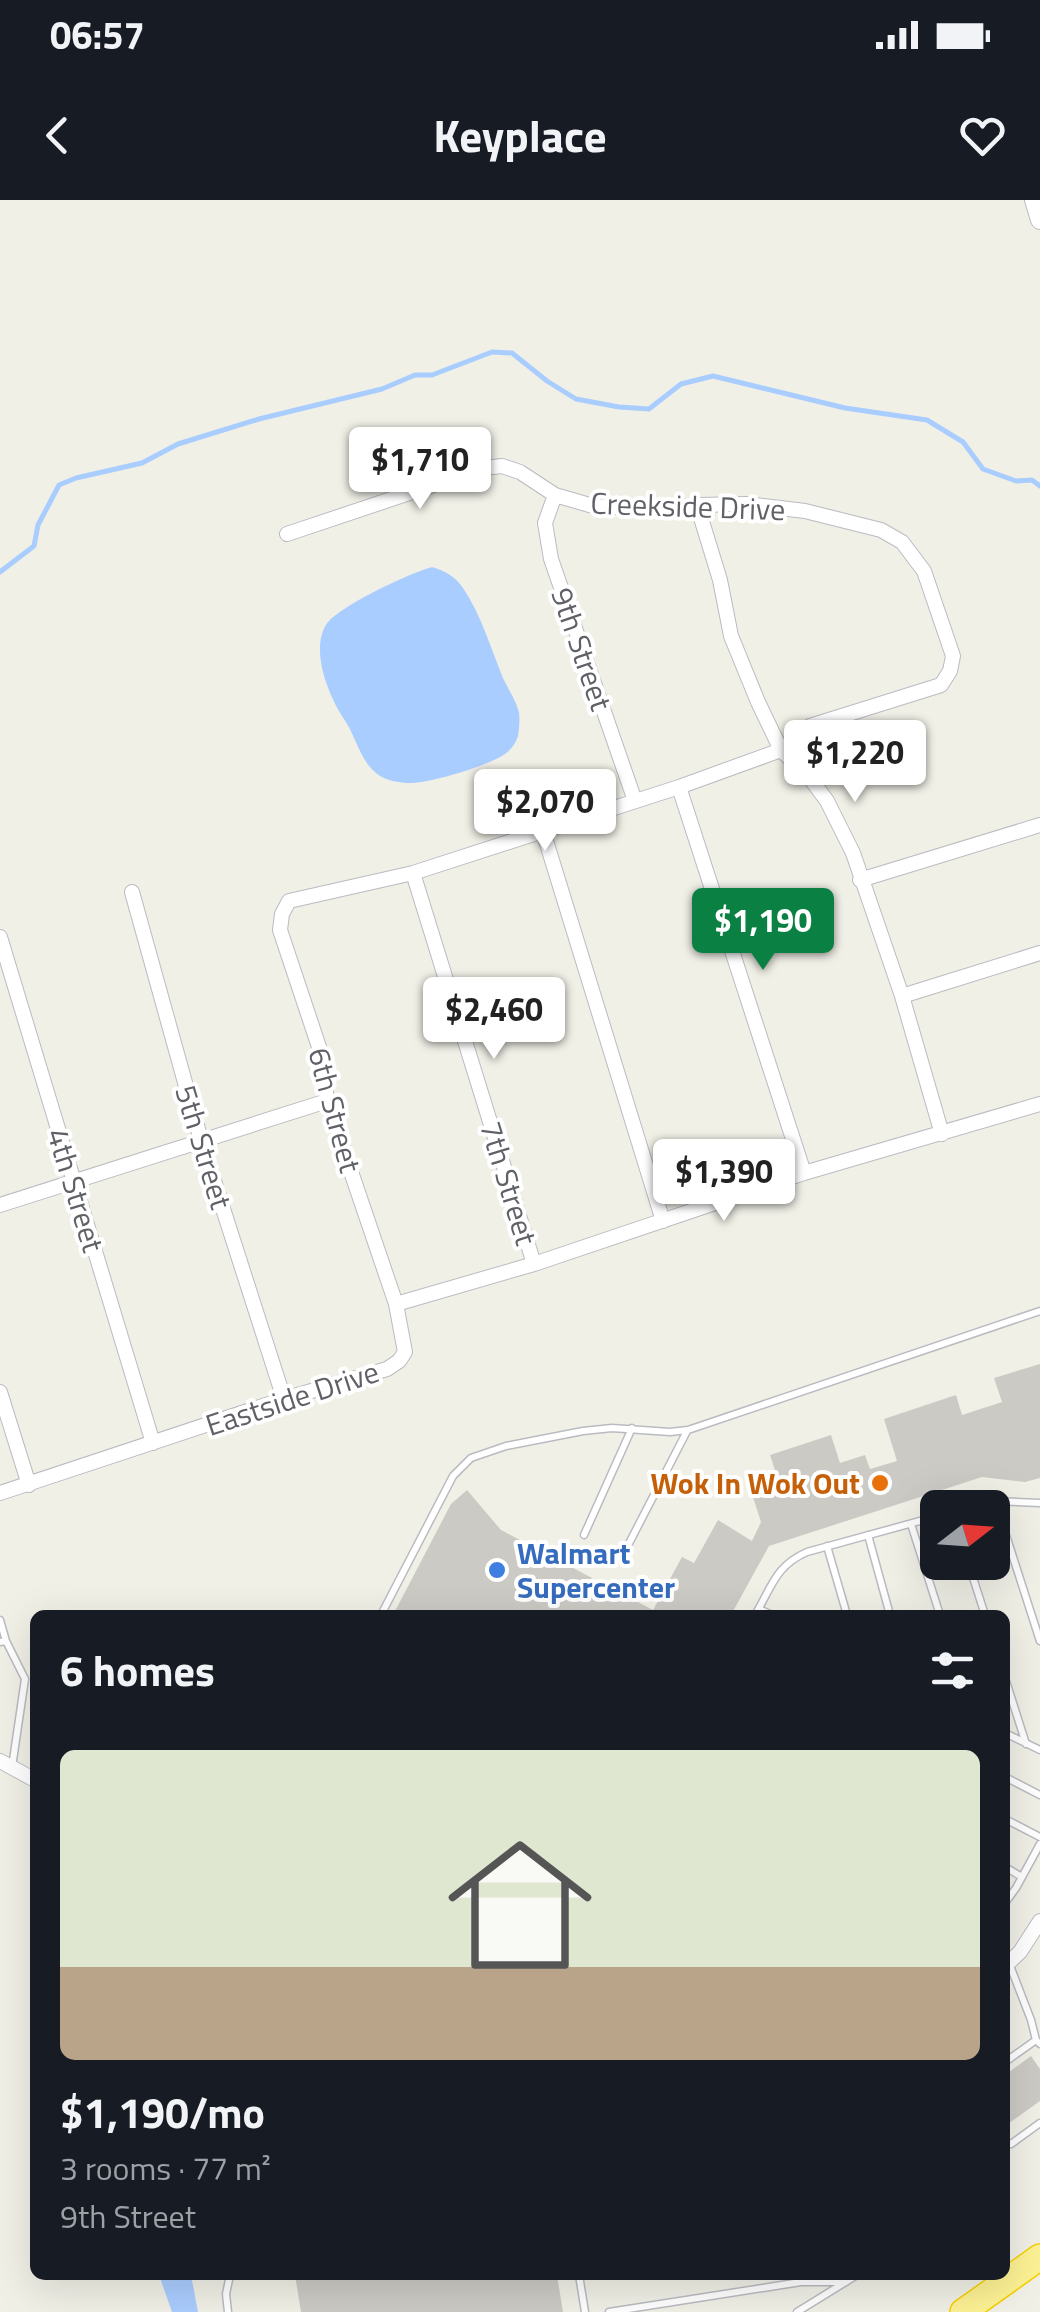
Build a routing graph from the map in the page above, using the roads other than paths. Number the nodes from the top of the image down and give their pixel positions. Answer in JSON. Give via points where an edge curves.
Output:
{"nodes":[{"id":1,"x":1034,"y":200,"type":"edge"},
{"id":2,"x":1040,"y":220,"type":"edge"},
{"id":3,"x":555,"y":495,"type":"junction"},
{"id":4,"x":698,"y":505,"type":"junction"},
{"id":5,"x":287,"y":534,"type":"dead end"},
{"id":6,"x":781,"y":750,"type":"junction"},
{"id":7,"x":680,"y":787,"type":"junction"},
{"id":8,"x":635,"y":801,"type":"junction"},
{"id":9,"x":1040,"y":825,"type":"edge"},
{"id":10,"x":543,"y":831,"type":"junction"},
{"id":11,"x":413,"y":873,"type":"junction"},
{"id":12,"x":860,"y":880,"type":"junction"},
{"id":13,"x":132,"y":892,"type":"dead end"},
{"id":14,"x":0,"y":936,"type":"edge"},
{"id":15,"x":1040,"y":952,"type":"edge"},
{"id":16,"x":902,"y":996,"type":"junction"},
{"id":17,"x":327,"y":1102,"type":"junction"},
{"id":18,"x":1040,"y":1104,"type":"edge"},
{"id":19,"x":942,"y":1134,"type":"junction"},
{"id":20,"x":201,"y":1140,"type":"junction"},
{"id":21,"x":804,"y":1174,"type":"junction"},
{"id":22,"x":73,"y":1182,"type":"junction"},
{"id":23,"x":0,"y":1205,"type":"edge"},
{"id":24,"x":663,"y":1221,"type":"junction"},
{"id":25,"x":534,"y":1264,"type":"junction"},
{"id":26,"x":396,"y":1304,"type":"junction"},
{"id":27,"x":1040,"y":1311,"type":"edge"},
{"id":28,"x":0,"y":1392,"type":"edge"},
{"id":29,"x":284,"y":1399,"type":"junction"},
{"id":30,"x":632,"y":1428,"type":"junction"},
{"id":31,"x":688,"y":1430,"type":"junction"},
{"id":32,"x":153,"y":1443,"type":"junction"},
{"id":33,"x":29,"y":1486,"type":"junction"},
{"id":34,"x":0,"y":1493,"type":"edge"},
{"id":35,"x":1010,"y":1502,"type":"edge"},
{"id":36,"x":1040,"y":1503,"type":"edge"},
{"id":37,"x":920,"y":1522,"type":"edge"},
{"id":38,"x":912,"y":1524,"type":"junction"},
{"id":39,"x":584,"y":1535,"type":"dead end"},
{"id":40,"x":868,"y":1536,"type":"junction"},
{"id":41,"x":828,"y":1546,"type":"junction"},
{"id":42,"x":1010,"y":1548,"type":"edge"},
{"id":43,"x":623,"y":1555,"type":"dead end"},
{"id":44,"x":974,"y":1580,"type":"edge"},
{"id":45,"x":384,"y":1610,"type":"edge"},
{"id":46,"x":758,"y":1610,"type":"edge"},
{"id":47,"x":845,"y":1610,"type":"edge"},
{"id":48,"x":889,"y":1610,"type":"edge"},
{"id":49,"x":938,"y":1610,"type":"edge"},
{"id":50,"x":983,"y":1610,"type":"edge"},
{"id":51,"x":0,"y":1620,"type":"edge"},
{"id":52,"x":3,"y":1641,"type":"edge"},
{"id":53,"x":1040,"y":1641,"type":"edge"},
{"id":54,"x":1010,"y":1694,"type":"edge"},
{"id":55,"x":1010,"y":1736,"type":"edge"},
{"id":56,"x":1026,"y":1744,"type":"junction"},
{"id":57,"x":1040,"y":1750,"type":"edge"},
{"id":58,"x":6,"y":1764,"type":"edge"},
{"id":59,"x":30,"y":1777,"type":"edge"},
{"id":60,"x":1010,"y":1780,"type":"edge"},
{"id":61,"x":1040,"y":1795,"type":"edge"},
{"id":62,"x":1010,"y":1822,"type":"edge"},
{"id":63,"x":1040,"y":1840,"type":"edge"},
{"id":64,"x":1010,"y":1870,"type":"edge"},
{"id":65,"x":1022,"y":1877,"type":"junction"},
{"id":66,"x":1010,"y":1895,"type":"edge"},
{"id":67,"x":1038,"y":1931,"type":"edge"},
{"id":68,"x":1010,"y":1962,"type":"edge"},
{"id":69,"x":1010,"y":1972,"type":"edge"},
{"id":70,"x":1038,"y":2042,"type":"edge"},
{"id":71,"x":1010,"y":2059,"type":"edge"},
{"id":72,"x":1040,"y":2123,"type":"edge"},
{"id":73,"x":1010,"y":2144,"type":"edge"},
{"id":74,"x":1040,"y":2258,"type":"edge"},
{"id":75,"x":1010,"y":2279,"type":"edge"},
{"id":76,"x":229,"y":2280,"type":"edge"},
{"id":77,"x":581,"y":2280,"type":"edge"},
{"id":78,"x":849,"y":2280,"type":"edge"},
{"id":79,"x":1009,"y":2280,"type":"edge"},
{"id":80,"x":846,"y":2282,"type":"junction"},
{"id":81,"x":228,"y":2312,"type":"edge"},
{"id":82,"x":584,"y":2312,"type":"edge"},
{"id":83,"x":609,"y":2312,"type":"edge"},
{"id":84,"x":797,"y":2312,"type":"edge"},
{"id":85,"x":963,"y":2312,"type":"edge"}],
"edges":[{"from":1,"to":2,"type":"street"},
{"from":3,"to":4,"type":"street","name":"Creekside Drive","via":[[631,509]]},
{"from":3,"to":5,"type":"street","name":"Creekside Drive","via":[[520,472],[484,468]]},
{"from":3,"to":8,"type":"street","name":"9th Street","via":[[545,523],[551,559]]},
{"from":4,"to":6,"type":"street","via":[[731,636]]},
{"from":4,"to":6,"type":"street","name":"Creekside Drive","via":[[805,510],[902,542],[924,572],[953,656],[941,685],[810,726]]},
{"from":6,"to":7,"type":"street"},
{"from":6,"to":12,"type":"street","via":[[828,801]]},
{"from":7,"to":8,"type":"street"},
{"from":7,"to":21,"type":"street"},
{"from":8,"to":10,"type":"street"},
{"from":9,"to":12,"type":"street"},
{"from":10,"to":11,"type":"street"},
{"from":10,"to":24,"type":"street"},
{"from":11,"to":17,"type":"street","name":"6th Street","via":[[289,901],[282,914],[280,930],[322,1056]]},
{"from":11,"to":25,"type":"street","name":"7th Street"},
{"from":12,"to":16,"type":"street"},
{"from":13,"to":20,"type":"street","name":"5th Street"},
{"from":14,"to":22,"type":"street","name":"4th Street"},
{"from":15,"to":16,"type":"street"},
{"from":16,"to":19,"type":"street"},
{"from":17,"to":20,"type":"street"},
{"from":17,"to":26,"type":"street","name":"6th Street"},
{"from":18,"to":19,"type":"street"},
{"from":19,"to":21,"type":"street"},
{"from":20,"to":22,"type":"street"},
{"from":20,"to":29,"type":"street","name":"5th Street"},
{"from":21,"to":24,"type":"street"},
{"from":22,"to":23,"type":"street"},
{"from":22,"to":32,"type":"street","name":"4th Street"},
{"from":24,"to":25,"type":"street"},
{"from":25,"to":26,"type":"street"},
{"from":26,"to":29,"type":"street","name":"Eastside Drive","via":[[405,1352],[399,1361]]},
{"from":27,"to":31,"type":"lane"},
{"from":28,"to":33,"type":"street"},
{"from":29,"to":32,"type":"street","name":"Eastside Drive"},
{"from":30,"to":31,"type":"lane"},
{"from":30,"to":39,"type":"lane"},
{"from":30,"to":45,"type":"lane","via":[[583,1431],[471,1458],[453,1476]]},
{"from":31,"to":43,"type":"lane"},
{"from":32,"to":33,"type":"street","name":"Eastside Drive"},
{"from":33,"to":34,"type":"street","name":"Eastside Drive"},
{"from":35,"to":36,"type":"lane"},
{"from":37,"to":38,"type":"lane"},
{"from":38,"to":40,"type":"lane"},
{"from":38,"to":49,"type":"lane"},
{"from":40,"to":41,"type":"lane"},
{"from":40,"to":48,"type":"lane"},
{"from":41,"to":46,"type":"lane","via":[[791,1559]]},
{"from":41,"to":47,"type":"lane"},
{"from":42,"to":53,"type":"lane"},
{"from":44,"to":50,"type":"lane"},
{"from":51,"to":52,"type":"lane"},
{"from":52,"to":58,"type":"lane","via":[[24,1678]]},
{"from":54,"to":56,"type":"lane"},
{"from":55,"to":56,"type":"lane"},
{"from":56,"to":57,"type":"lane"},
{"from":58,"to":59,"type":"street"},
{"from":60,"to":61,"type":"lane"},
{"from":62,"to":63,"type":"lane"},
{"from":63,"to":65,"type":"lane"},
{"from":64,"to":65,"type":"lane"},
{"from":65,"to":66,"type":"lane"},
{"from":67,"to":68,"type":"street"},
{"from":69,"to":70,"type":"lane"},
{"from":70,"to":71,"type":"lane"},
{"from":72,"to":73,"type":"lane"},
{"from":74,"to":75,"type":"highway"},
{"from":76,"to":81,"type":"lane"},
{"from":77,"to":82,"type":"lane"},
{"from":78,"to":80,"type":"lane"},
{"from":79,"to":85,"type":"highway"},
{"from":80,"to":83,"type":"lane","via":[[800,2282]]},
{"from":80,"to":84,"type":"lane"}]}
